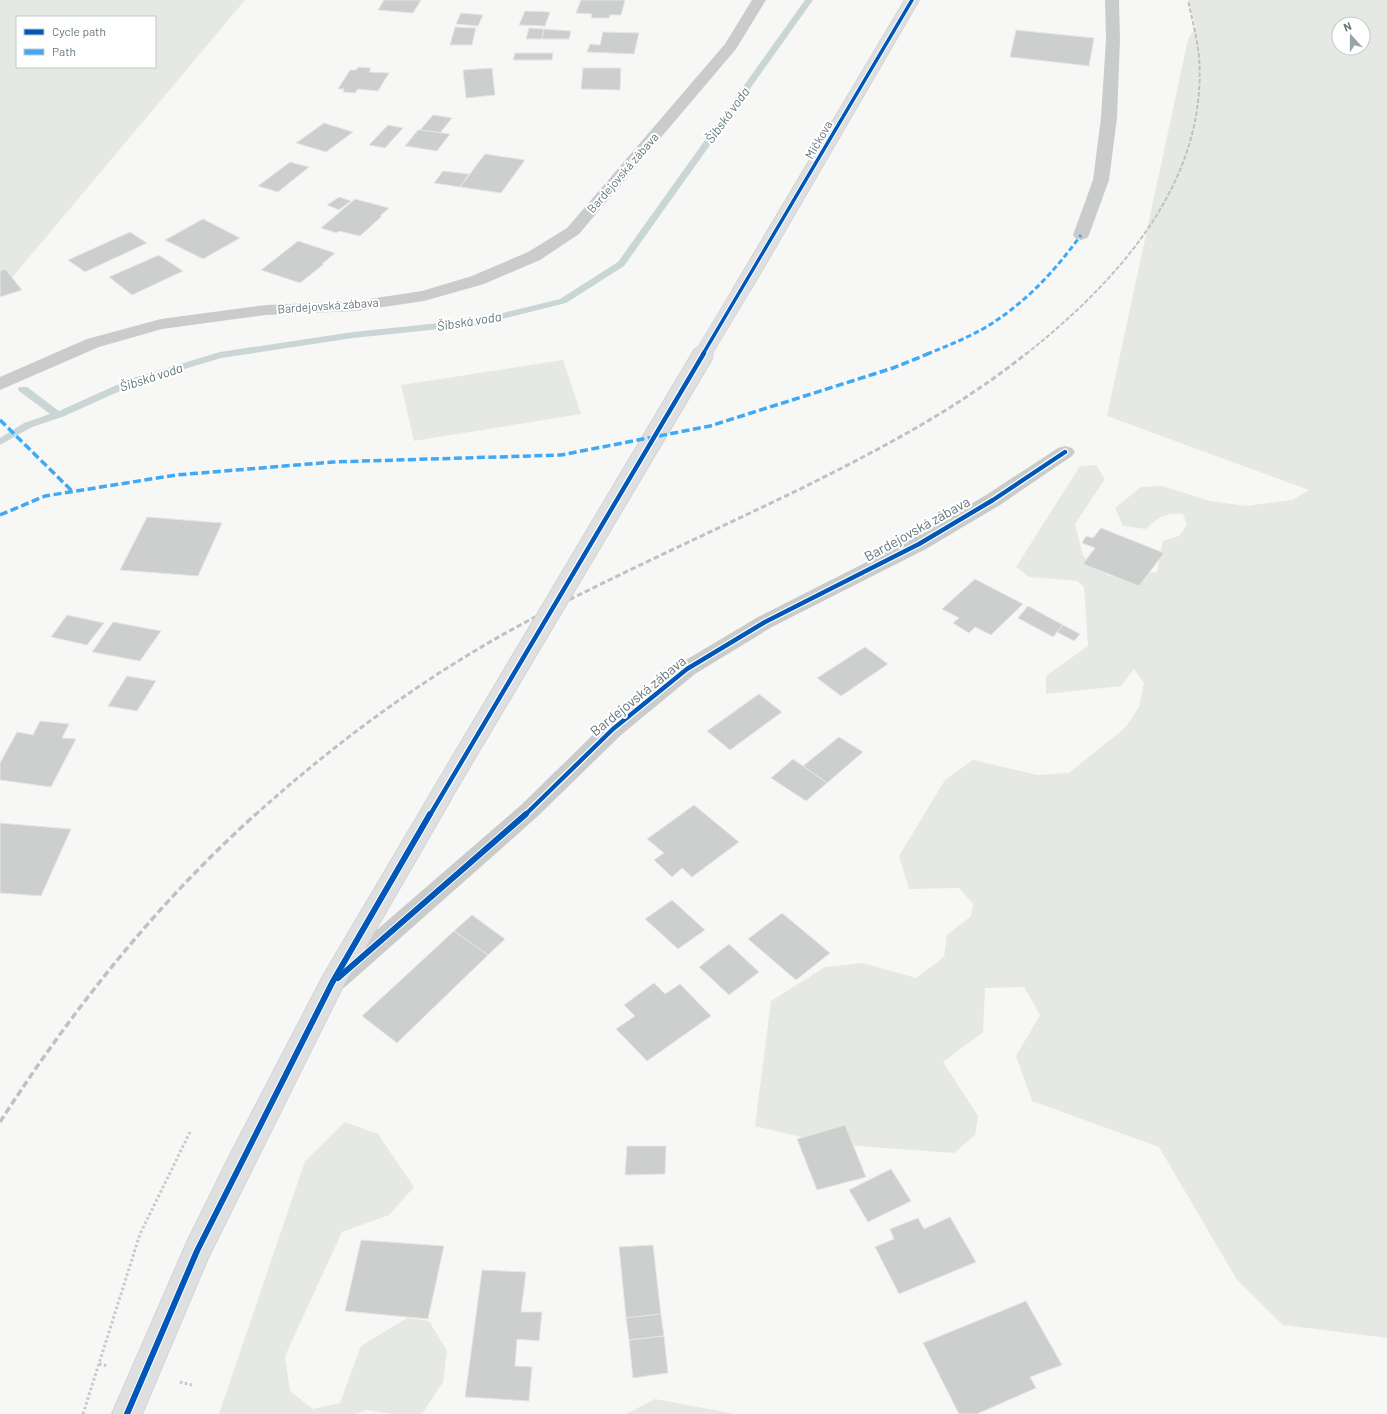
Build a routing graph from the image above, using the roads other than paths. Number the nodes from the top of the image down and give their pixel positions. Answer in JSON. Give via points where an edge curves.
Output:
{"nodes":[{"id":1,"x":759,"y":0,"type":"edge"},
{"id":2,"x":912,"y":0,"type":"edge"},
{"id":3,"x":1112,"y":0,"type":"edge"},
{"id":4,"x":1081,"y":235,"type":"dead end"},
{"id":5,"x":0,"y":384,"type":"edge"},
{"id":6,"x":1065,"y":452,"type":"dead end"},
{"id":7,"x":332,"y":983,"type":"junction"},
{"id":8,"x":127,"y":1414,"type":"edge"}],
"edges":[{"from":1,"to":5,"type":"street","name":"Bardejovská zábava","via":[[731,46],[573,231],[534,256],[478,280],[424,296],[356,306],[266,310],[161,324],[93,343]]},
{"from":2,"to":7,"type":"main road","name":"Mičkova","bridge":true},
{"from":3,"to":4,"type":"street","via":[[1114,39],[1109,118],[1101,180]]},
{"from":6,"to":7,"type":"street","name":"Bardejovská zábava","via":[[993,500],[919,544],[765,622],[687,670],[612,729],[529,811]]},
{"from":7,"to":8,"type":"main road","name":"Mičkova","via":[[197,1251]]}]}
